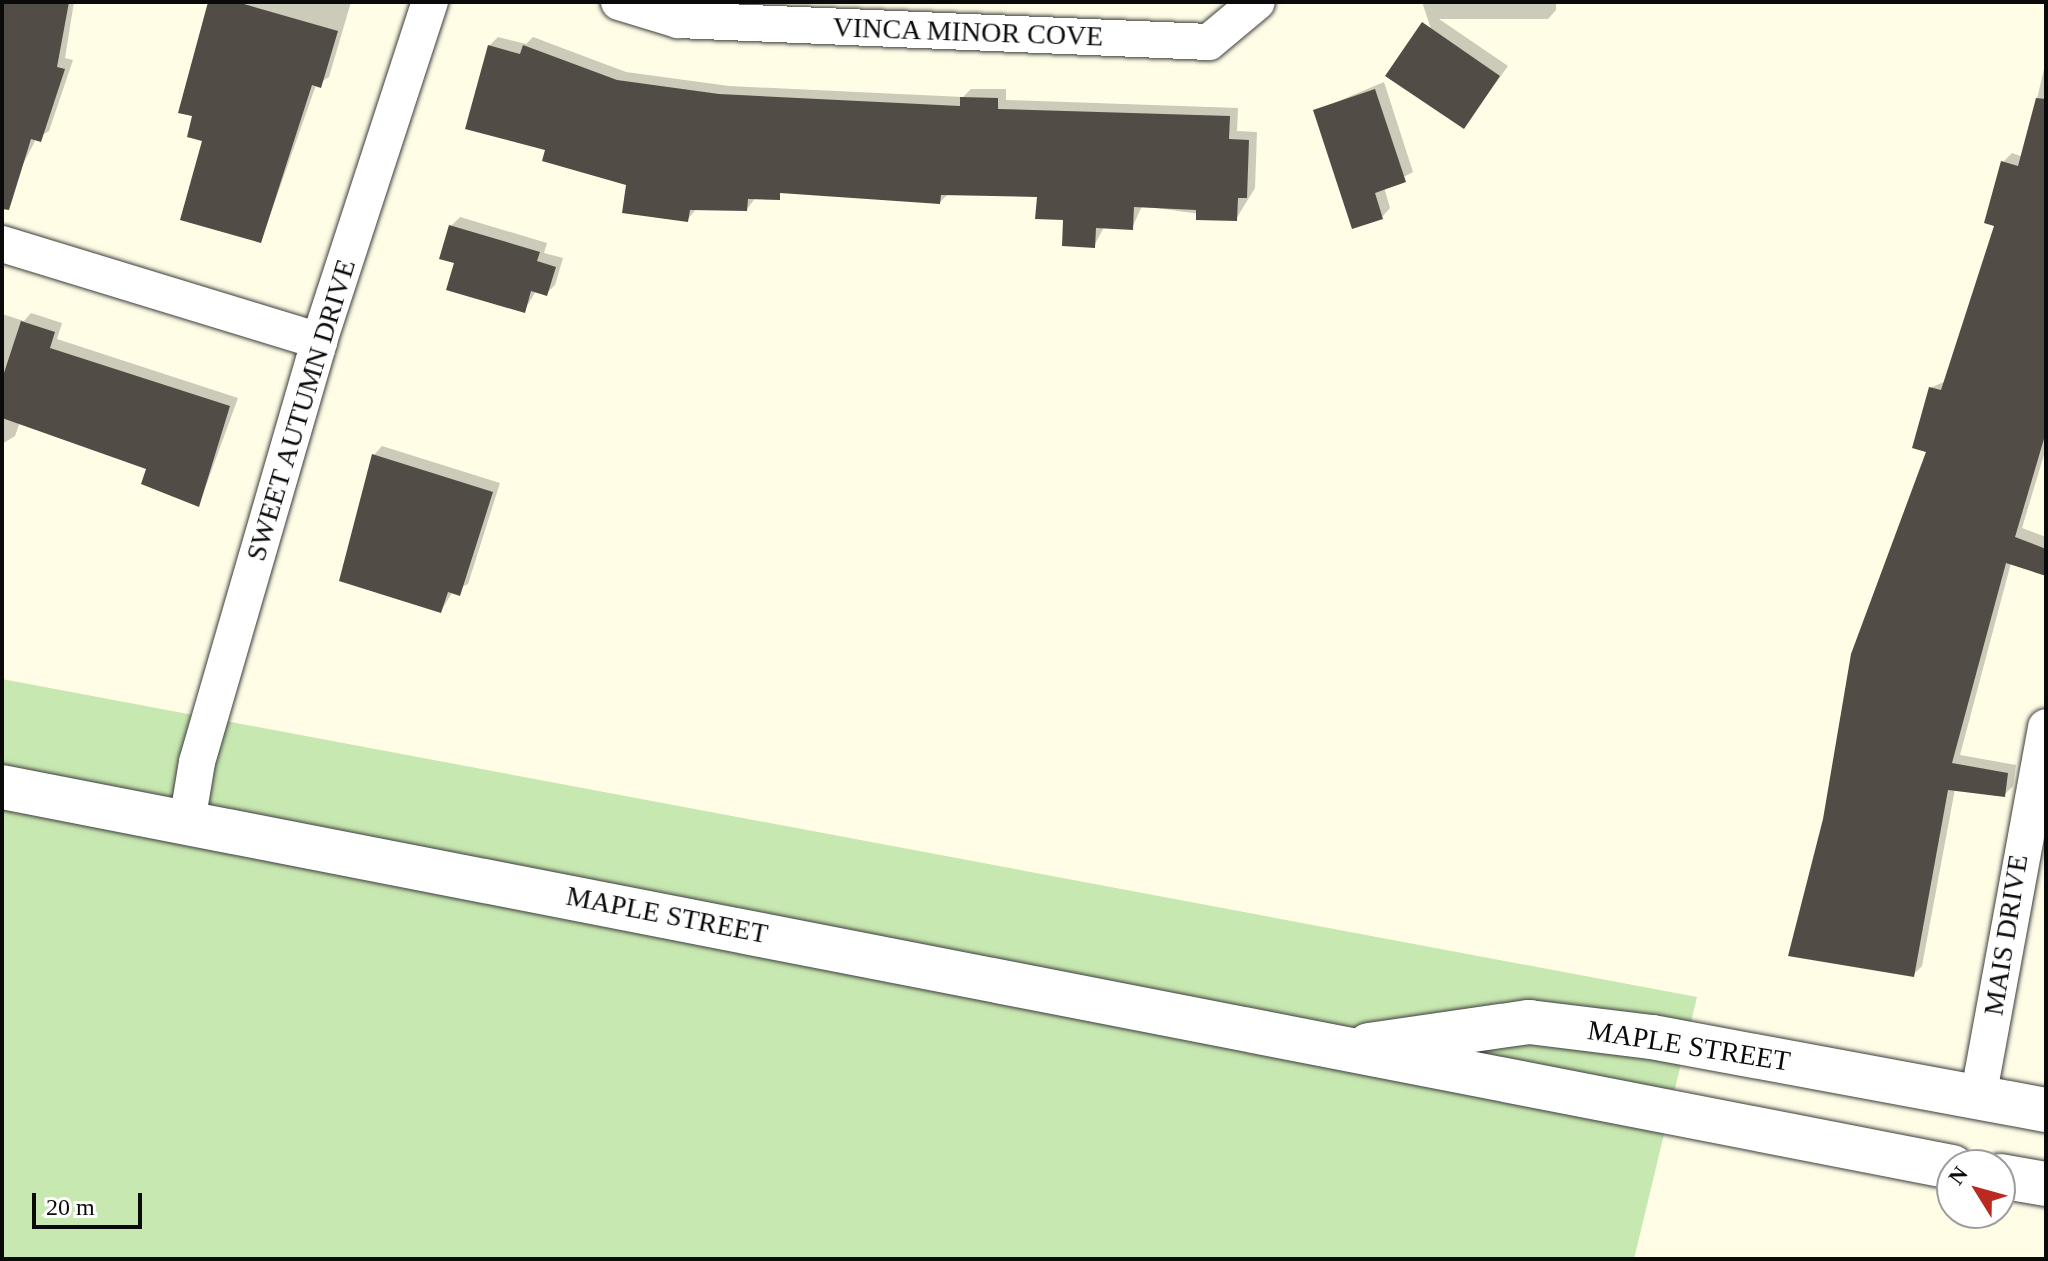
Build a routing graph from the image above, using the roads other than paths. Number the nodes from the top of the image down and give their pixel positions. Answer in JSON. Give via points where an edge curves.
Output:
{"nodes":[{"id":1,"x":430,"y":2,"type":"edge"},
{"id":2,"x":619,"y":2,"type":"edge"},
{"id":3,"x":1257,"y":2,"type":"edge"},
{"id":4,"x":2,"y":244,"type":"edge"},
{"id":5,"x":319,"y":341,"type":"junction"},
{"id":6,"x":2046,"y":727,"type":"edge"},
{"id":7,"x":2040,"y":767,"type":"edge"},
{"id":8,"x":2,"y":787,"type":"edge"},
{"id":9,"x":187,"y":822,"type":"junction"},
{"id":10,"x":1331,"y":1050,"type":"junction"},
{"id":11,"x":1978,"y":1098,"type":"junction"},
{"id":12,"x":2046,"y":1110,"type":"edge"},
{"id":13,"x":1936,"y":1164,"type":"edge"},
{"id":14,"x":2016,"y":1179,"type":"edge"},
{"id":15,"x":2046,"y":1184,"type":"edge"}],
"edges":[{"from":1,"to":5,"type":"street","name":"SWEET AUTUMN DRIVE"},
{"from":2,"to":3,"type":"street","name":"VINCA MINOR COVE","via":[[678,20],[1209,42]]},
{"from":4,"to":5,"type":"street"},
{"from":5,"to":9,"type":"street","name":"SWEET AUTUMN DRIVE","via":[[197,762]]},
{"from":6,"to":7,"type":"street","name":"MAIS DRIVE"},
{"from":7,"to":11,"type":"street","name":"MAIS DRIVE"},
{"from":8,"to":9,"type":"street","name":"MAPLE STREET"},
{"from":9,"to":10,"type":"street","name":"MAPLE STREET"},
{"from":10,"to":11,"type":"street","name":"MAPLE STREET","via":[[1529,1022],[1652,1037]]},
{"from":10,"to":13,"type":"street","name":"MAPLE STREET"},
{"from":11,"to":12,"type":"street","name":"MAPLE STREET"},
{"from":14,"to":15,"type":"street"}]}
